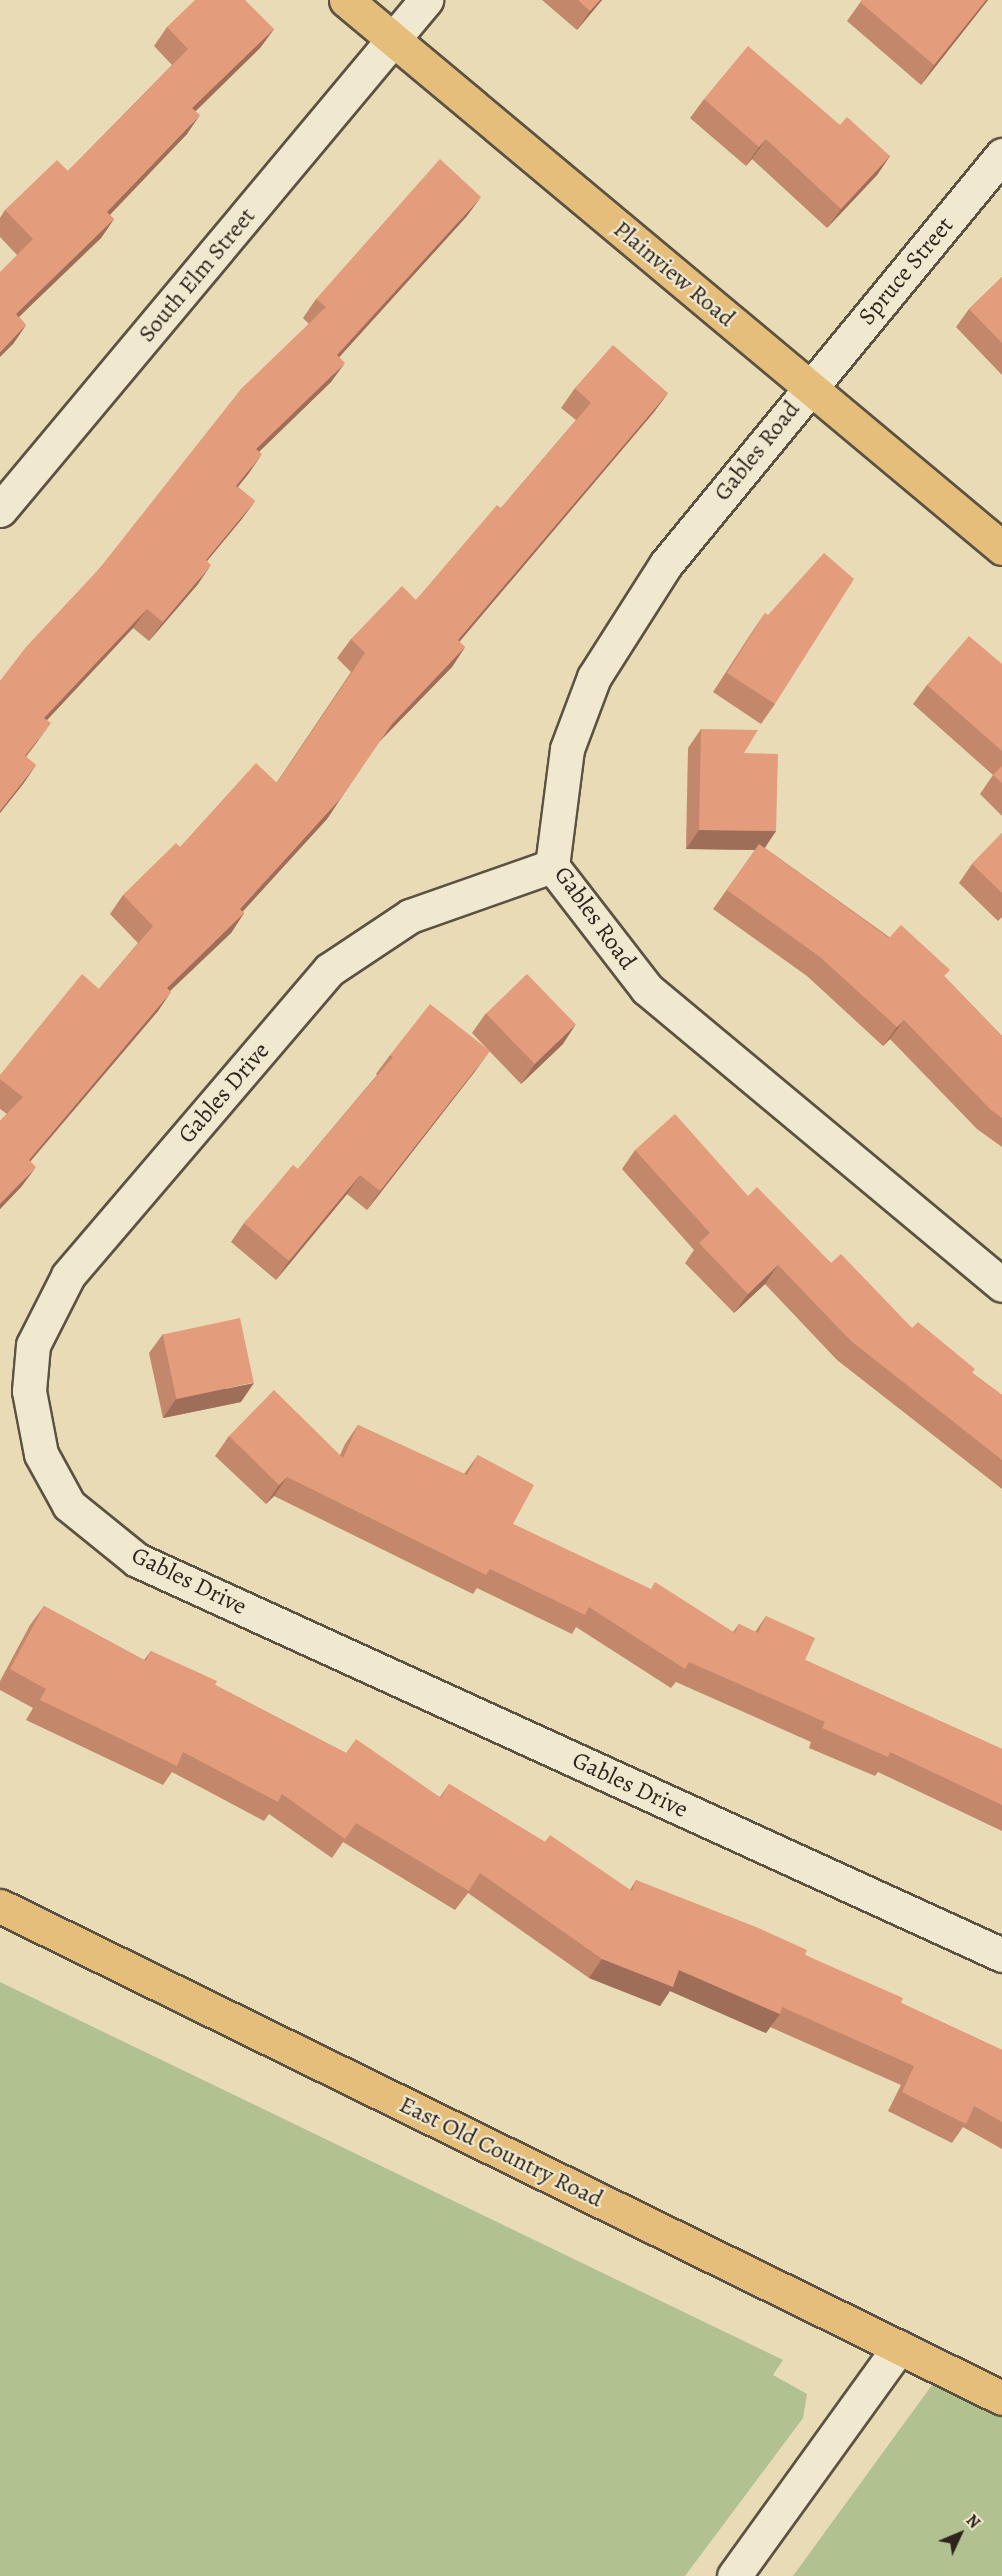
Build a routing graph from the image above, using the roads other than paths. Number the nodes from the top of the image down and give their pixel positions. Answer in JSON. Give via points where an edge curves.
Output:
{"nodes":[{"id":1,"x":346,"y":0,"type":"edge"},
{"id":2,"x":426,"y":0,"type":"edge"},
{"id":3,"x":393,"y":40,"type":"junction"},
{"id":4,"x":1002,"y":155,"type":"edge"},
{"id":5,"x":809,"y":386,"type":"junction"},
{"id":6,"x":0,"y":510,"type":"edge"},
{"id":7,"x":1002,"y":548,"type":"edge"},
{"id":8,"x":552,"y":866,"type":"junction"},
{"id":9,"x":1002,"y":1285,"type":"edge"},
{"id":10,"x":0,"y":1906,"type":"edge"},
{"id":11,"x":1002,"y":1955,"type":"edge"},
{"id":12,"x":899,"y":2348,"type":"junction"},
{"id":13,"x":1002,"y":2398,"type":"edge"},
{"id":14,"x":734,"y":2576,"type":"edge"}],
"edges":[{"from":1,"to":3,"type":"main road","name":"Plainview Road"},
{"from":2,"to":3,"type":"street","name":"South Elm Street"},
{"from":3,"to":5,"type":"main road","name":"Plainview Road"},
{"from":3,"to":6,"type":"street","name":"South Elm Street"},
{"from":4,"to":5,"type":"street","name":"Spruce Street"},
{"from":5,"to":7,"type":"main road","name":"Plainview Road"},
{"from":5,"to":8,"type":"street","name":"Gables Road","via":[[666,564],[594,677],[567,748]]},
{"from":8,"to":9,"type":"street","name":"Gables Road","via":[[647,989]]},
{"from":8,"to":11,"type":"street","name":"Gables Drive","via":[[410,916],[329,970],[68,1276],[33,1345],[29,1391],[41,1454],[69,1505],[136,1560]]},
{"from":10,"to":12,"type":"main road","name":"East Old Country Road"},
{"from":12,"to":13,"type":"main road","name":"East Old Country Road"},
{"from":12,"to":14,"type":"street"}]}
